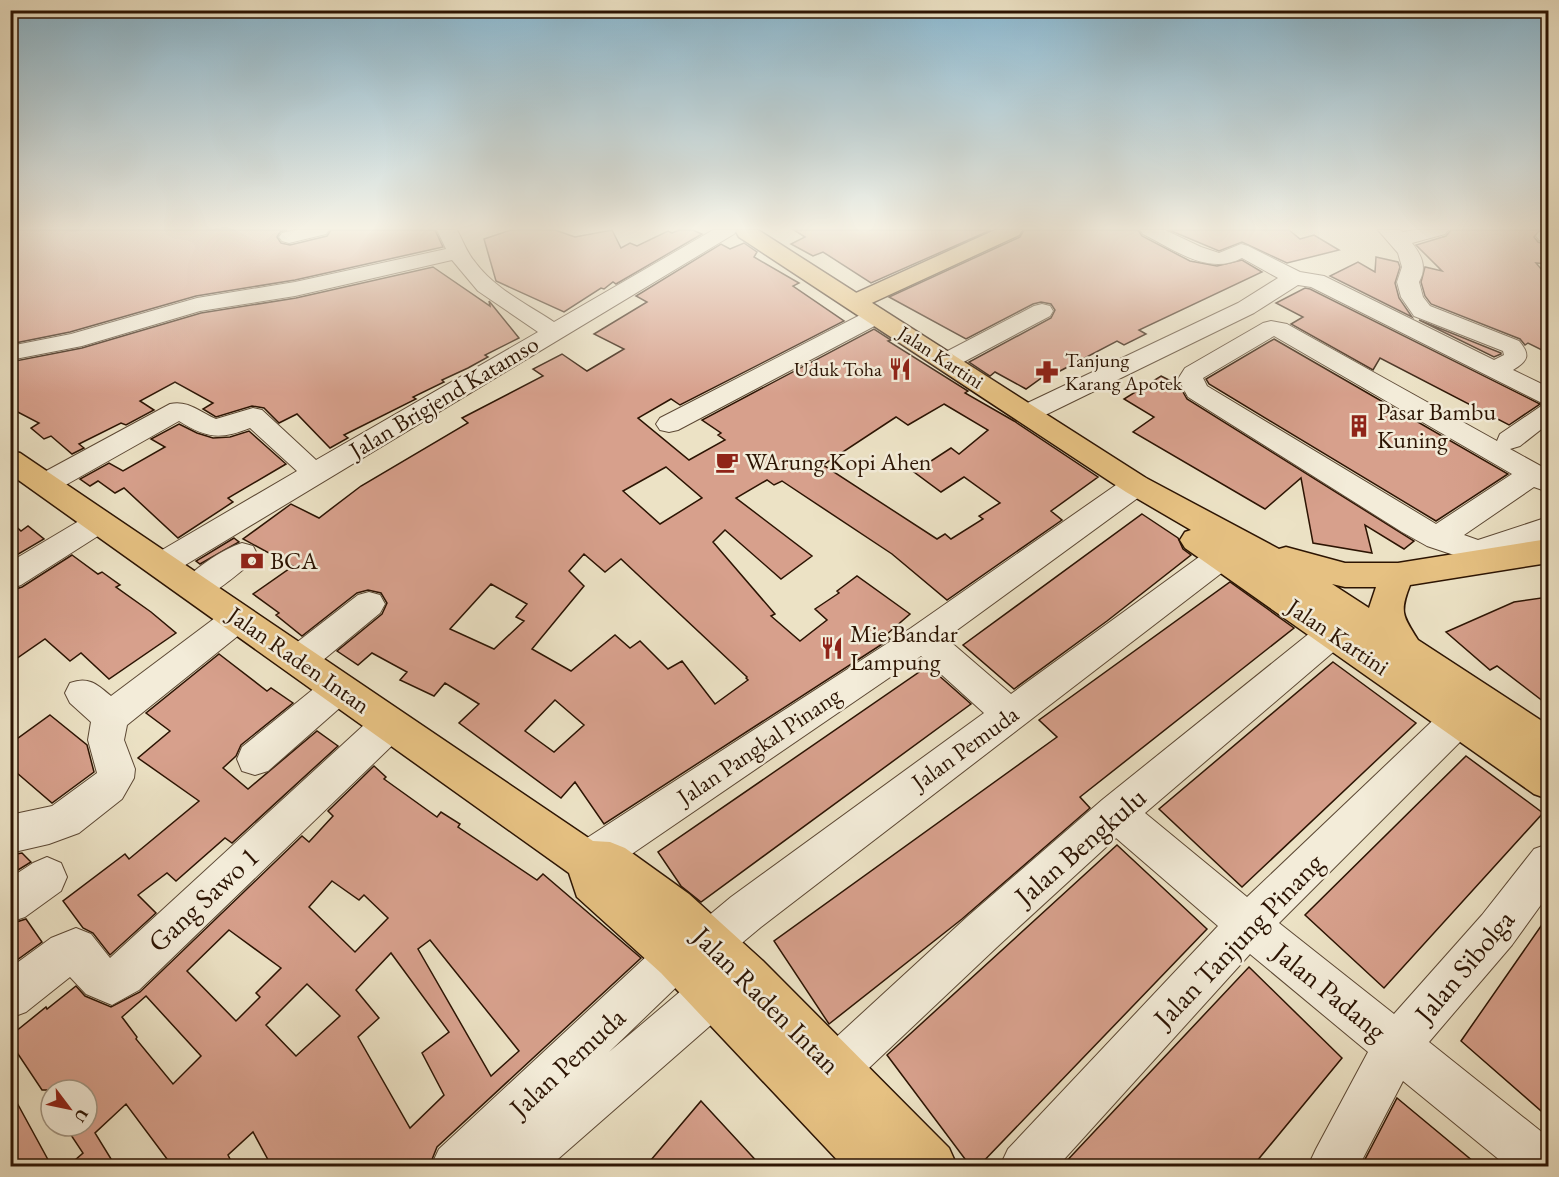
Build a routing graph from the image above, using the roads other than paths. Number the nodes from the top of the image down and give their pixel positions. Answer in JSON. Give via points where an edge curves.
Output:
{"nodes":[{"id":1,"x":313,"y":285,"type":"edge"},
{"id":2,"x":487,"y":285,"type":"edge"},
{"id":3,"x":623,"y":285,"type":"edge"},
{"id":4,"x":827,"y":285,"type":"edge"},
{"id":5,"x":910,"y":285,"type":"edge"},
{"id":6,"x":1283,"y":285,"type":"edge"},
{"id":7,"x":1324,"y":285,"type":"edge"},
{"id":8,"x":1409,"y":285,"type":"edge"},
{"id":9,"x":1256,"y":302,"type":"junction"},
{"id":10,"x":866,"y":309,"type":"junction"},
{"id":11,"x":1042,"y":311,"type":"dead end"},
{"id":12,"x":550,"y":328,"type":"junction"},
{"id":13,"x":10,"y":353,"type":"edge"},
{"id":14,"x":947,"y":361,"type":"junction"},
{"id":15,"x":1495,"y":370,"type":"junction"},
{"id":16,"x":1548,"y":397,"type":"edge"},
{"id":17,"x":1548,"y":411,"type":"edge"},
{"id":18,"x":1028,"y":413,"type":"junction"},
{"id":19,"x":669,"y":424,"type":"dead end"},
{"id":20,"x":1510,"y":440,"type":"junction"},
{"id":21,"x":10,"y":460,"type":"edge"},
{"id":22,"x":320,"y":460,"type":"junction"},
{"id":23,"x":364,"y":461,"type":"dead end"},
{"id":24,"x":1544,"y":472,"type":"edge"},
{"id":25,"x":45,"y":484,"type":"junction"},
{"id":26,"x":1136,"y":485,"type":"junction"},
{"id":27,"x":99,"y":522,"type":"junction"},
{"id":28,"x":1438,"y":538,"type":"junction"},
{"id":29,"x":1544,"y":540,"type":"edge"},
{"id":30,"x":1236,"y":551,"type":"junction"},
{"id":31,"x":1494,"y":553,"type":"junction"},
{"id":32,"x":242,"y":554,"type":"dead end"},
{"id":33,"x":154,"y":560,"type":"junction"},
{"id":34,"x":1398,"y":575,"type":"junction"},
{"id":35,"x":10,"y":577,"type":"edge"},
{"id":36,"x":195,"y":588,"type":"junction"},
{"id":37,"x":369,"y":604,"type":"dead end"},
{"id":38,"x":238,"y":618,"type":"junction"},
{"id":39,"x":1332,"y":633,"type":"junction"},
{"id":40,"x":923,"y":637,"type":"junction"},
{"id":41,"x":1408,"y":652,"type":"junction"},
{"id":42,"x":299,"y":660,"type":"junction"},
{"id":43,"x":339,"y":688,"type":"junction"},
{"id":44,"x":82,"y":693,"type":"dead end"},
{"id":45,"x":1011,"y":716,"type":"junction"},
{"id":46,"x":110,"y":717,"type":"junction"},
{"id":47,"x":1459,"y":719,"type":"junction"},
{"id":48,"x":390,"y":723,"type":"junction"},
{"id":49,"x":1548,"y":745,"type":"edge"},
{"id":50,"x":255,"y":759,"type":"dead end"},
{"id":51,"x":1548,"y":781,"type":"edge"},
{"id":52,"x":1116,"y":813,"type":"junction"},
{"id":53,"x":10,"y":834,"type":"edge"},
{"id":54,"x":587,"y":861,"type":"junction"},
{"id":55,"x":1548,"y":863,"type":"edge"},
{"id":56,"x":47,"y":877,"type":"dead end"},
{"id":57,"x":10,"y":903,"type":"edge"},
{"id":58,"x":1248,"y":925,"type":"junction"},
{"id":59,"x":694,"y":950,"type":"junction"},
{"id":60,"x":711,"y":995,"type":"junction"},
{"id":61,"x":10,"y":996,"type":"edge"},
{"id":62,"x":1397,"y":1045,"type":"junction"},
{"id":63,"x":836,"y":1068,"type":"junction"},
{"id":64,"x":541,"y":1114,"type":"junction"},
{"id":65,"x":456,"y":1167,"type":"edge"},
{"id":66,"x":513,"y":1167,"type":"edge"},
{"id":67,"x":878,"y":1167,"type":"edge"},
{"id":68,"x":931,"y":1167,"type":"edge"},
{"id":69,"x":1024,"y":1167,"type":"edge"},
{"id":70,"x":1333,"y":1167,"type":"edge"},
{"id":71,"x":1545,"y":1167,"type":"edge"}],
"edges":[{"from":1,"to":13,"type":"street","via":[[197,305],[74,341]]},
{"from":2,"to":12,"type":"street"},
{"from":3,"to":12,"type":"street","name":"Jalan Brigjend Katamso"},
{"from":4,"to":10,"type":"main road","name":"Jalan Kartini"},
{"from":5,"to":10,"type":"main road"},
{"from":6,"to":9,"type":"street"},
{"from":7,"to":15,"type":"street"},
{"from":8,"to":15,"type":"street","via":[[1422,310],[1511,346],[1516,358]]},
{"from":9,"to":18,"type":"street"},
{"from":9,"to":20,"type":"street"},
{"from":10,"to":14,"type":"main road","name":"Jalan Kartini"},
{"from":10,"to":19,"type":"street"},
{"from":11,"to":14,"type":"street"},
{"from":12,"to":22,"type":"street","name":"Jalan Brigjend Katamso"},
{"from":14,"to":18,"type":"main road","name":"Jalan Kartini"},
{"from":15,"to":16,"type":"street"},
{"from":17,"to":20,"type":"street"},
{"from":18,"to":26,"type":"main road","name":"Jalan Kartini"},
{"from":20,"to":24,"type":"street"},
{"from":21,"to":25,"type":"main road","name":"Jalan Raden Intan"},
{"from":22,"to":23,"type":"street","via":[[345,469]]},
{"from":22,"to":25,"type":"street","via":[[253,416],[215,430],[179,410]]},
{"from":22,"to":33,"type":"street","name":"Jalan Brigjend Katamso"},
{"from":24,"to":28,"type":"street"},
{"from":24,"to":28,"type":"street","via":[[1279,329],[1271,328],[1190,379],[1191,385],[1207,398]]},
{"from":25,"to":27,"type":"main road","name":"Jalan Raden Intan"},
{"from":26,"to":30,"type":"main road","name":"Jalan Kartini","via":[[1236,542]]},
{"from":26,"to":40,"type":"street","name":"Jalan Pangkal Pinang"},
{"from":27,"to":33,"type":"main road","name":"Jalan Raden Intan"},
{"from":27,"to":35,"type":"street"},
{"from":28,"to":31,"type":"street"},
{"from":29,"to":31,"type":"main road"},
{"from":30,"to":34,"type":"main road","via":[[1345,574]]},
{"from":30,"to":39,"type":"main road","name":"Jalan Kartini"},
{"from":30,"to":41,"type":"main road","name":"Jalan Kartini"},
{"from":30,"to":45,"type":"street","name":"Jalan Pemuda"},
{"from":31,"to":34,"type":"main road"},
{"from":32,"to":36,"type":"street"},
{"from":33,"to":36,"type":"main road","name":"Jalan Raden Intan"},
{"from":34,"to":41,"type":"main road","via":[[1384,611],[1387,623]]},
{"from":36,"to":38,"type":"main road","name":"Jalan Raden Intan"},
{"from":37,"to":42,"type":"street"},
{"from":38,"to":42,"type":"main road","name":"Jalan Raden Intan"},
{"from":38,"to":46,"type":"street"},
{"from":39,"to":47,"type":"main road","name":"Jalan Kartini"},
{"from":39,"to":52,"type":"street","name":"Jalan Bengkulu"},
{"from":40,"to":45,"type":"street"},
{"from":40,"to":54,"type":"street","name":"Jalan Pangkal Pinang"},
{"from":41,"to":49,"type":"main road","name":"Jalan Kartini"},
{"from":42,"to":43,"type":"main road","name":"Jalan Raden Intan"},
{"from":43,"to":48,"type":"main road","name":"Jalan Raden Intan"},
{"from":43,"to":50,"type":"street"},
{"from":44,"to":46,"type":"street"},
{"from":45,"to":59,"type":"street","name":"Jalan Pemuda"},
{"from":46,"to":53,"type":"street","via":[[106,740],[116,769],[109,787],[65,820]]},
{"from":47,"to":51,"type":"main road","name":"Jalan Kartini"},
{"from":47,"to":58,"type":"street","name":"Jalan Tanjung Pinang"},
{"from":48,"to":54,"type":"main road","name":"Jalan Raden Intan"},
{"from":48,"to":61,"type":"street","name":"Gang Sawo 1","via":[[124,975],[112,983],[101,979],[76,949]]},
{"from":52,"to":58,"type":"street","name":"Jalan Padang"},
{"from":52,"to":63,"type":"street","name":"Jalan Bengkulu"},
{"from":54,"to":59,"type":"main road","name":"Jalan Raden Intan","via":[[592,882]]},
{"from":55,"to":62,"type":"street","name":"Jalan Sibolga","via":[[1497,930]]},
{"from":56,"to":57,"type":"street"},
{"from":58,"to":62,"type":"street","name":"Jalan Padang"},
{"from":58,"to":69,"type":"street","name":"Jalan Tanjung Pinang"},
{"from":59,"to":60,"type":"main road","name":"Jalan Raden Intan"},
{"from":59,"to":63,"type":"main road","name":"Jalan Raden Intan"},
{"from":59,"to":64,"type":"street","name":"Jalan Pemuda"},
{"from":60,"to":64,"type":"street","name":"Jalan Pemuda"},
{"from":60,"to":67,"type":"main road","name":"Jalan Raden Intan"},
{"from":62,"to":70,"type":"street","name":"Jalan Sibolga"},
{"from":62,"to":71,"type":"street","name":"Jalan Padang"},
{"from":63,"to":68,"type":"main road","name":"Jalan Raden Intan"},
{"from":64,"to":65,"type":"street","name":"Jalan Pemuda"},
{"from":64,"to":66,"type":"street","name":"Jalan Pemuda"}]}
